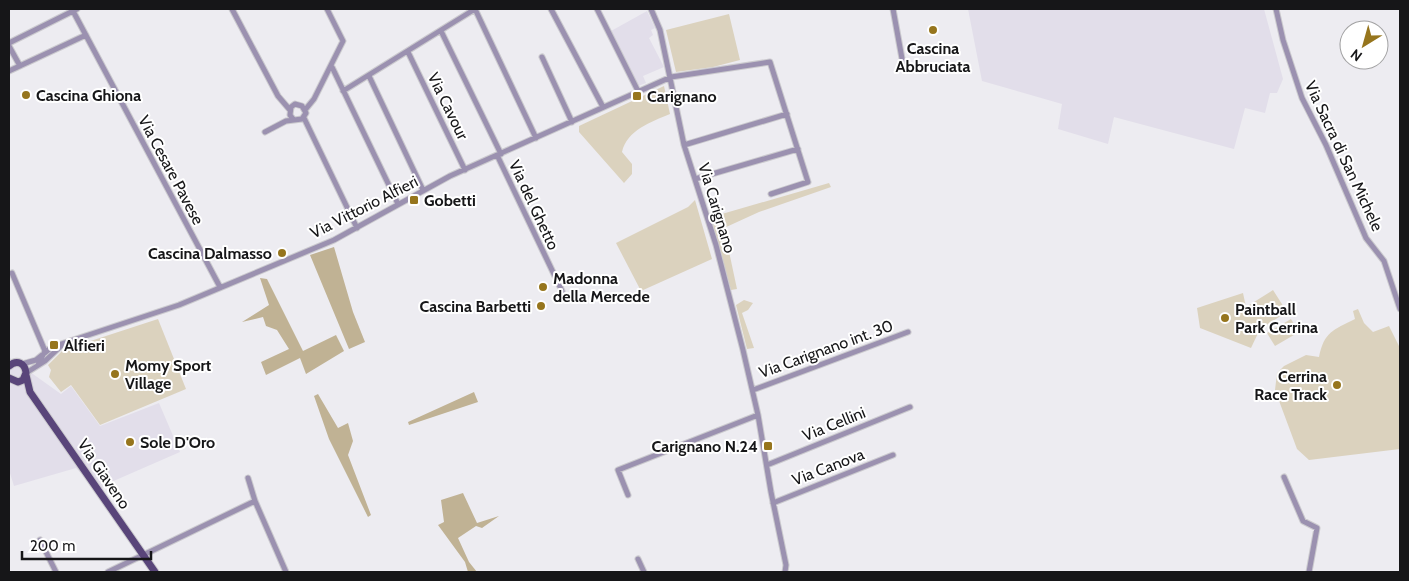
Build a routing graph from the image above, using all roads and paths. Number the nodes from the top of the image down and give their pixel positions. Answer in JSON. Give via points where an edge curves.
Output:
{"nodes":[{"id":1,"x":232,"y":9,"type":"edge"},
{"id":2,"x":327,"y":9,"type":"edge"},
{"id":3,"x":475,"y":9,"type":"edge"},
{"id":4,"x":550,"y":9,"type":"edge"},
{"id":5,"x":597,"y":9,"type":"edge"},
{"id":6,"x":652,"y":9,"type":"edge"},
{"id":7,"x":893,"y":9,"type":"edge"},
{"id":8,"x":1276,"y":9,"type":"edge"},
{"id":9,"x":75,"y":10,"type":"edge"},
{"id":10,"x":441,"y":31,"type":"junction"},
{"id":11,"x":86,"y":35,"type":"junction"},
{"id":12,"x":9,"y":45,"type":"edge"},
{"id":13,"x":408,"y":52,"type":"junction"},
{"id":14,"x":542,"y":57,"type":"dead end"},
{"id":15,"x":903,"y":64,"type":"dead end"},
{"id":16,"x":20,"y":66,"type":"junction"},
{"id":17,"x":332,"y":67,"type":"junction"},
{"id":18,"x":9,"y":71,"type":"edge"},
{"id":19,"x":369,"y":76,"type":"junction"},
{"id":20,"x":671,"y":77,"type":"junction"},
{"id":21,"x":344,"y":91,"type":"junction"},
{"id":22,"x":638,"y":91,"type":"junction"},
{"id":23,"x":314,"y":99,"type":"junction"},
{"id":24,"x":300,"y":104,"type":"junction"},
{"id":25,"x":603,"y":108,"type":"junction"},
{"id":26,"x":305,"y":110,"type":"junction"},
{"id":27,"x":291,"y":112,"type":"junction"},
{"id":28,"x":787,"y":114,"type":"junction"},
{"id":29,"x":302,"y":119,"type":"junction"},
{"id":30,"x":572,"y":122,"type":"junction"},
{"id":31,"x":265,"y":132,"type":"dead end"},
{"id":32,"x":536,"y":138,"type":"junction"},
{"id":33,"x":684,"y":145,"type":"junction"},
{"id":34,"x":798,"y":149,"type":"junction"},
{"id":35,"x":499,"y":155,"type":"junction"},
{"id":36,"x":465,"y":170,"type":"junction"},
{"id":37,"x":695,"y":179,"type":"junction"},
{"id":38,"x":424,"y":190,"type":"junction"},
{"id":39,"x":772,"y":194,"type":"dead end"},
{"id":40,"x":398,"y":204,"type":"junction"},
{"id":41,"x":357,"y":228,"type":"junction"},
{"id":42,"x":12,"y":273,"type":"dead end"},
{"id":43,"x":220,"y":287,"type":"junction"},
{"id":44,"x":562,"y":291,"type":"dead end"},
{"id":45,"x":1400,"y":309,"type":"edge"},
{"id":46,"x":908,"y":332,"type":"dead end"},
{"id":47,"x":62,"y":344,"type":"junction"},
{"id":48,"x":45,"y":351,"type":"junction"},
{"id":49,"x":9,"y":358,"type":"edge"},
{"id":50,"x":20,"y":363,"type":"junction"},
{"id":51,"x":38,"y":364,"type":"junction"},
{"id":52,"x":9,"y":366,"type":"edge"},
{"id":53,"x":26,"y":374,"type":"junction"},
{"id":54,"x":12,"y":380,"type":"edge"},
{"id":55,"x":753,"y":390,"type":"junction"},
{"id":56,"x":30,"y":392,"type":"junction"},
{"id":57,"x":910,"y":407,"type":"dead end"},
{"id":58,"x":758,"y":415,"type":"junction"},
{"id":59,"x":893,"y":455,"type":"dead end"},
{"id":60,"x":767,"y":465,"type":"junction"},
{"id":61,"x":1284,"y":477,"type":"dead end"},
{"id":62,"x":248,"y":478,"type":"dead end"},
{"id":63,"x":628,"y":495,"type":"dead end"},
{"id":64,"x":254,"y":501,"type":"junction"},
{"id":65,"x":773,"y":502,"type":"junction"},
{"id":66,"x":40,"y":540,"type":"dead end"},
{"id":67,"x":142,"y":554,"type":"junction"},
{"id":68,"x":638,"y":559,"type":"dead end"},
{"id":69,"x":56,"y":572,"type":"edge"},
{"id":70,"x":108,"y":572,"type":"edge"},
{"id":71,"x":155,"y":572,"type":"edge"},
{"id":72,"x":286,"y":572,"type":"edge"},
{"id":73,"x":644,"y":572,"type":"edge"},
{"id":74,"x":785,"y":572,"type":"edge"},
{"id":75,"x":1308,"y":572,"type":"edge"}],
"edges":[{"from":1,"to":27,"type":"street","via":[[283,104]]},
{"from":2,"to":17,"type":"street","via":[[343,41]]},
{"from":3,"to":10,"type":"street"},
{"from":3,"to":32,"type":"street"},
{"from":4,"to":25,"type":"street"},
{"from":5,"to":22,"type":"street"},
{"from":6,"to":20,"type":"street","name":"Via Carignano"},
{"from":7,"to":15,"type":"street"},
{"from":8,"to":45,"type":"street","name":"Via Sacra di San Michele","via":[[1302,98],[1366,238],[1384,261]]},
{"from":9,"to":11,"type":"street","name":"Via Cesare Pavese"},
{"from":9,"to":12,"type":"street"},
{"from":10,"to":13,"type":"street"},
{"from":10,"to":35,"type":"street","name":"Via del Ghetto"},
{"from":11,"to":16,"type":"street"},
{"from":11,"to":43,"type":"street","name":"Via Cesare Pavese"},
{"from":12,"to":16,"type":"street"},
{"from":13,"to":19,"type":"street"},
{"from":13,"to":36,"type":"street","name":"Via Cavour"},
{"from":14,"to":30,"type":"street"},
{"from":16,"to":18,"type":"street"},
{"from":17,"to":21,"type":"street"},
{"from":17,"to":23,"type":"street"},
{"from":19,"to":21,"type":"street"},
{"from":19,"to":38,"type":"street"},
{"from":20,"to":22,"type":"street","name":"Via Vittorio Alfieri"},
{"from":20,"to":28,"type":"street","name":"Via Vittorio Alfieri","via":[[770,62]]},
{"from":20,"to":33,"type":"street","name":"Via Carignano"},
{"from":21,"to":40,"type":"street"},
{"from":22,"to":25,"type":"street","name":"Via Vittorio Alfieri"},
{"from":23,"to":24,"type":"street"},
{"from":23,"to":26,"type":"street"},
{"from":24,"to":26,"type":"street"},
{"from":24,"to":27,"type":"street"},
{"from":25,"to":30,"type":"street","name":"Via Vittorio Alfieri"},
{"from":26,"to":29,"type":"street"},
{"from":27,"to":29,"type":"street"},
{"from":27,"to":31,"type":"street","via":[[286,121]]},
{"from":28,"to":33,"type":"street"},
{"from":28,"to":34,"type":"street"},
{"from":29,"to":41,"type":"street"},
{"from":30,"to":32,"type":"street","name":"Via Vittorio Alfieri"},
{"from":32,"to":35,"type":"street","name":"Via Vittorio Alfieri"},
{"from":33,"to":37,"type":"street","name":"Via Carignano"},
{"from":34,"to":37,"type":"street"},
{"from":34,"to":39,"type":"street","via":[[808,182]]},
{"from":35,"to":36,"type":"street","name":"Via Vittorio Alfieri"},
{"from":35,"to":44,"type":"street","name":"Via del Ghetto"},
{"from":36,"to":38,"type":"street","name":"Via Vittorio Alfieri"},
{"from":37,"to":55,"type":"street","name":"Via Carignano","via":[[716,245]]},
{"from":38,"to":40,"type":"street","name":"Via Vittorio Alfieri"},
{"from":40,"to":41,"type":"street","name":"Via Vittorio Alfieri"},
{"from":41,"to":43,"type":"street","name":"Via Vittorio Alfieri"},
{"from":42,"to":48,"type":"street"},
{"from":43,"to":47,"type":"street","name":"Via Vittorio Alfieri","via":[[179,305]]},
{"from":46,"to":55,"type":"street","name":"Via Carignano int. 30"},
{"from":47,"to":48,"type":"street","name":"Via Vittorio Alfieri"},
{"from":47,"to":51,"type":"street","name":"Via Vittorio Alfieri","via":[[45,362]]},
{"from":48,"to":50,"type":"street","name":"Via Vittorio Alfieri","via":[[36,360]]},
{"from":48,"to":51,"type":"street","name":"Via Vittorio Alfieri"},
{"from":49,"to":50,"type":"main road"},
{"from":50,"to":52,"type":"main road"},
{"from":50,"to":53,"type":"main road","name":"Via Giaveno"},
{"from":51,"to":53,"type":"street","name":"Via Vittorio Alfieri"},
{"from":53,"to":54,"type":"main road","name":"Via Giaveno","via":[[23,380]]},
{"from":53,"to":56,"type":"main road","name":"Via Giaveno"},
{"from":54,"to":56,"type":"main road","name":"Via Giaveno"},
{"from":55,"to":58,"type":"street","name":"Via Carignano"},
{"from":56,"to":67,"type":"main road","name":"Via Giaveno"},
{"from":57,"to":60,"type":"street","name":"Via Cellini"},
{"from":58,"to":60,"type":"street","name":"Via Carignano"},
{"from":58,"to":63,"type":"street","via":[[618,470]]},
{"from":59,"to":65,"type":"street","name":"Via Canova"},
{"from":60,"to":65,"type":"street","name":"Via Carignano"},
{"from":61,"to":75,"type":"street","via":[[1303,521],[1317,528]]},
{"from":62,"to":64,"type":"street"},
{"from":64,"to":67,"type":"street"},
{"from":64,"to":72,"type":"street"},
{"from":65,"to":74,"type":"street","name":"Via Carignano"},
{"from":66,"to":69,"type":"street"},
{"from":67,"to":70,"type":"street"},
{"from":67,"to":71,"type":"main road","name":"Via Giaveno"},
{"from":68,"to":73,"type":"street"}]}
